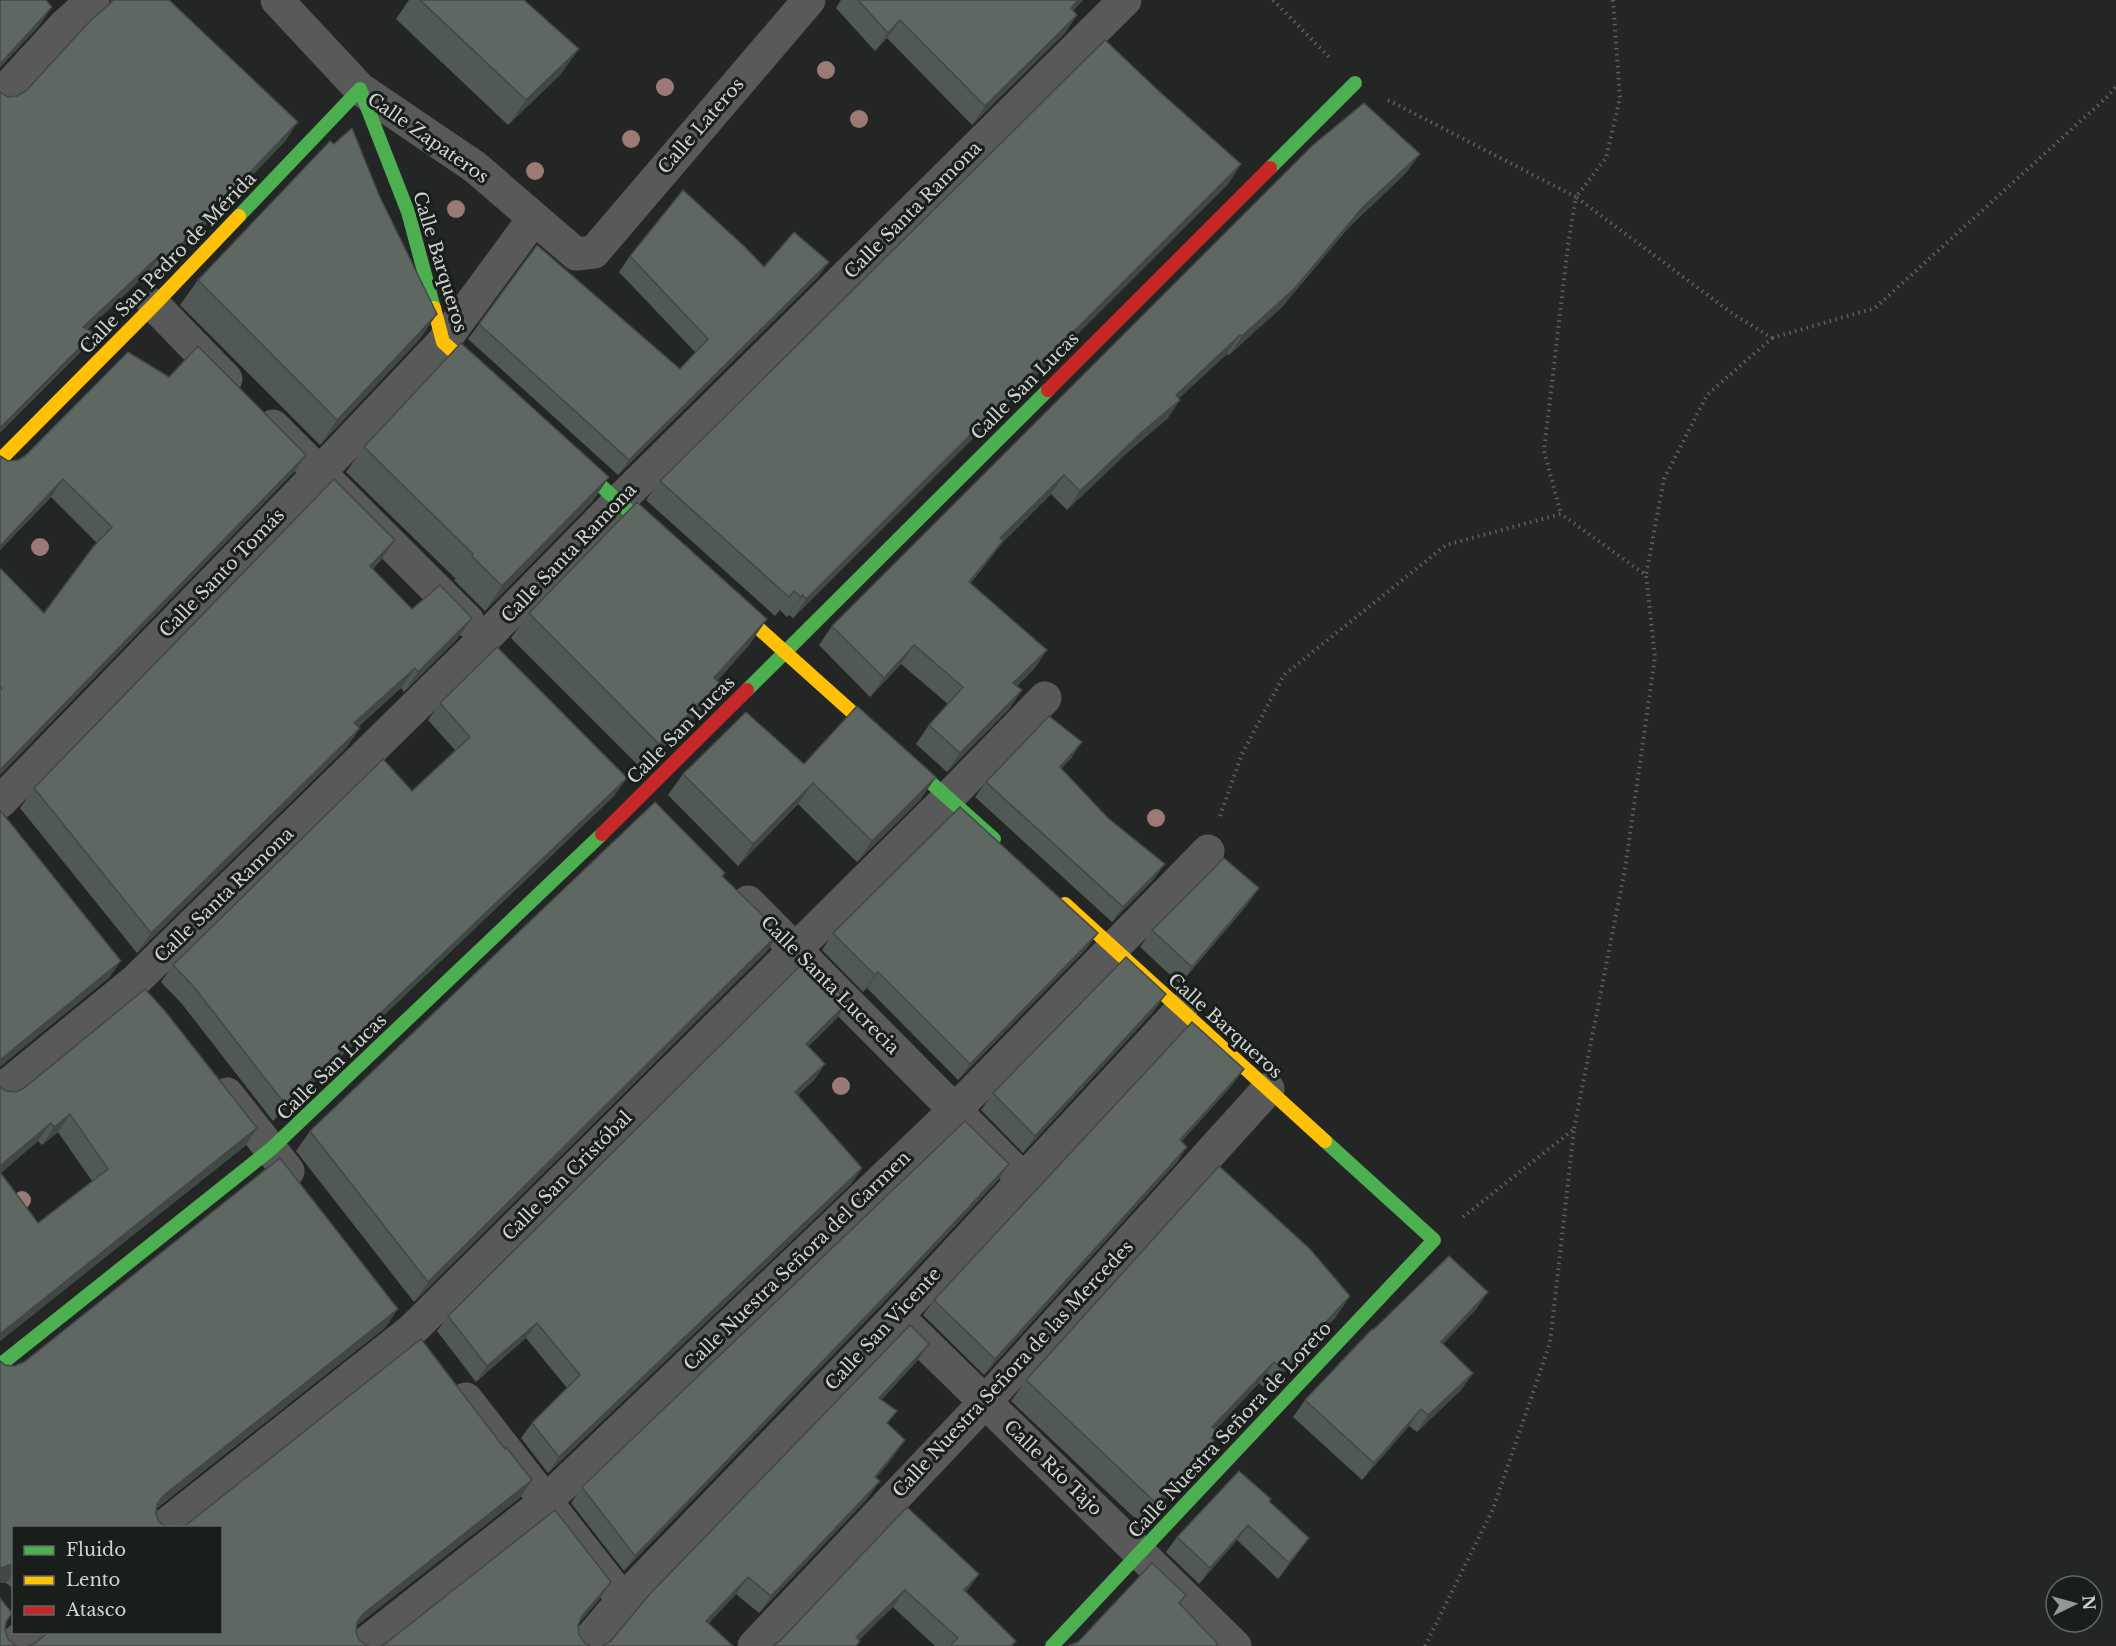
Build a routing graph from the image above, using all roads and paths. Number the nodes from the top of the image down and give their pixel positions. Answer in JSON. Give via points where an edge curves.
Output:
{"nodes":[{"id":1,"x":43,"y":0,"type":"edge"},
{"id":2,"x":93,"y":0,"type":"edge"},
{"id":3,"x":277,"y":0,"type":"edge"},
{"id":4,"x":809,"y":0,"type":"edge"},
{"id":5,"x":1125,"y":0,"type":"edge"},
{"id":6,"x":1273,"y":0,"type":"edge"},
{"id":7,"x":1613,"y":0,"type":"edge"},
{"id":8,"x":65,"y":25,"type":"junction"},
{"id":9,"x":1355,"y":83,"type":"junction"},
{"id":10,"x":2116,"y":87,"type":"edge"},
{"id":11,"x":360,"y":89,"type":"junction"},
{"id":12,"x":0,"y":96,"type":"edge"},
{"id":13,"x":1575,"y":197,"type":"junction"},
{"id":14,"x":534,"y":218,"type":"junction"},
{"id":15,"x":594,"y":252,"type":"joint"},
{"id":16,"x":154,"y":305,"type":"junction"},
{"id":17,"x":1772,"y":338,"type":"junction"},
{"id":18,"x":443,"y":342,"type":"junction"},
{"id":19,"x":494,"y":389,"type":"edge"},
{"id":20,"x":555,"y":443,"type":"edge"},
{"id":21,"x":0,"y":460,"type":"edge"},
{"id":22,"x":320,"y":472,"type":"junction"},
{"id":23,"x":619,"y":501,"type":"junction"},
{"id":24,"x":1561,"y":514,"type":"junction"},
{"id":25,"x":674,"y":552,"type":"edge"},
{"id":26,"x":1646,"y":575,"type":"junction"},
{"id":27,"x":716,"y":590,"type":"edge"},
{"id":28,"x":494,"y":647,"type":"junction"},
{"id":29,"x":784,"y":651,"type":"junction"},
{"id":30,"x":1045,"y":698,"type":"dead end"},
{"id":31,"x":948,"y":798,"type":"junction"},
{"id":32,"x":0,"y":802,"type":"edge"},
{"id":33,"x":1003,"y":848,"type":"edge"},
{"id":34,"x":1208,"y":851,"type":"joint"},
{"id":35,"x":724,"y":878,"type":"edge"},
{"id":36,"x":1054,"y":894,"type":"edge"},
{"id":37,"x":1113,"y":948,"type":"junction"},
{"id":38,"x":795,"y":950,"type":"junction"},
{"id":39,"x":114,"y":955,"type":"edge"},
{"id":40,"x":143,"y":990,"type":"junction"},
{"id":41,"x":1181,"y":1010,"type":"junction"},
{"id":42,"x":208,"y":1070,"type":"edge"},
{"id":43,"x":1268,"y":1089,"type":"junction"},
{"id":44,"x":0,"y":1091,"type":"edge"},
{"id":45,"x":955,"y":1110,"type":"junction"},
{"id":46,"x":1574,"y":1129,"type":"junction"},
{"id":47,"x":271,"y":1149,"type":"junction"},
{"id":48,"x":1023,"y":1179,"type":"junction"},
{"id":49,"x":307,"y":1197,"type":"edge"},
{"id":50,"x":1434,"y":1240,"type":"junction"},
{"id":51,"x":897,"y":1316,"type":"junction"},
{"id":52,"x":0,"y":1365,"type":"edge"},
{"id":53,"x":450,"y":1379,"type":"edge"},
{"id":54,"x":985,"y":1401,"type":"junction"},
{"id":55,"x":546,"y":1501,"type":"junction"},
{"id":56,"x":163,"y":1526,"type":"edge"},
{"id":57,"x":1139,"y":1553,"type":"junction"},
{"id":58,"x":624,"y":1600,"type":"junction"},
{"id":59,"x":362,"y":1646,"type":"edge"},
{"id":60,"x":584,"y":1646,"type":"edge"},
{"id":61,"x":754,"y":1646,"type":"edge"},
{"id":62,"x":1052,"y":1646,"type":"edge"},
{"id":63,"x":1235,"y":1646,"type":"edge"},
{"id":64,"x":1425,"y":1646,"type":"edge"}],
"edges":[{"from":1,"to":8,"type":"street"},
{"from":2,"to":8,"type":"street"},
{"from":3,"to":11,"type":"street","name":"Calle Zapateros"},
{"from":4,"to":15,"type":"street","name":"Calle Lateros"},
{"from":5,"to":23,"type":"street","name":"Calle Santa Ramona"},
{"from":6,"to":9,"type":"path"},
{"from":7,"to":13,"type":"path","via":[[1620,98],[1606,158]]},
{"from":8,"to":12,"type":"street"},
{"from":9,"to":13,"type":"path"},
{"from":9,"to":29,"type":"street","name":"Calle San Lucas"},
{"from":10,"to":17,"type":"path","via":[[1875,308]]},
{"from":11,"to":14,"type":"street","name":"Calle Zapateros","via":[[475,167]]},
{"from":11,"to":16,"type":"street","name":"Calle San Pedro de Mérida"},
{"from":11,"to":18,"type":"street","name":"Calle Barqueros","via":[[408,212]]},
{"from":13,"to":17,"type":"path","via":[[1733,314]]},
{"from":13,"to":24,"type":"path","via":[[1544,451]]},
{"from":14,"to":15,"type":"street","name":"Calle Zapateros","via":[[576,254]]},
{"from":14,"to":18,"type":"street","name":"Calle Santo Tomás"},
{"from":16,"to":21,"type":"street","name":"Calle San Pedro de Mérida"},
{"from":16,"to":22,"type":"street"},
{"from":17,"to":26,"type":"path","via":[[1707,395],[1664,479]]},
{"from":18,"to":19,"type":"street","name":"Calle Barqueros"},
{"from":18,"to":22,"type":"street","name":"Calle Santo Tomás"},
{"from":20,"to":23,"type":"street"},
{"from":22,"to":28,"type":"street"},
{"from":22,"to":32,"type":"street","name":"Calle Santo Tomás"},
{"from":23,"to":25,"type":"street"},
{"from":23,"to":28,"type":"street","name":"Calle Santa Ramona"},
{"from":24,"to":26,"type":"path"},
{"from":24,"to":34,"type":"path","via":[[1446,546],[1284,675],[1242,754]]},
{"from":26,"to":46,"type":"path","via":[[1654,657],[1625,869]]},
{"from":27,"to":29,"type":"street"},
{"from":28,"to":40,"type":"street","name":"Calle Santa Ramona"},
{"from":29,"to":31,"type":"street"},
{"from":29,"to":47,"type":"street","name":"Calle San Lucas","via":[[641,795]]},
{"from":30,"to":31,"type":"street","name":"Calle San Cristóbal"},
{"from":31,"to":33,"type":"street"},
{"from":31,"to":38,"type":"street","name":"Calle San Cristóbal"},
{"from":34,"to":37,"type":"street","name":"Calle Nuestra Señora del Carmen"},
{"from":35,"to":38,"type":"street","name":"Calle Santa Lucrecia"},
{"from":36,"to":37,"type":"street","name":"Calle Barqueros"},
{"from":37,"to":41,"type":"street","name":"Calle Barqueros"},
{"from":37,"to":45,"type":"street","name":"Calle Nuestra Señora del Carmen"},
{"from":38,"to":45,"type":"street","name":"Calle Santa Lucrecia"},
{"from":38,"to":56,"type":"street","name":"Calle San Cristóbal","via":[[412,1330]]},
{"from":39,"to":40,"type":"street"},
{"from":40,"to":44,"type":"street","name":"Calle Santa Ramona"},
{"from":41,"to":43,"type":"street","name":"Calle Barqueros"},
{"from":41,"to":48,"type":"street","name":"Calle San Vicente"},
{"from":42,"to":47,"type":"street"},
{"from":43,"to":50,"type":"street","name":"Calle Barqueros"},
{"from":43,"to":54,"type":"street","name":"Calle Nuestra Señora de las Mercedes"},
{"from":45,"to":48,"type":"street","name":"Calle Santa Lucrecia"},
{"from":45,"to":55,"type":"street","name":"Calle Nuestra Señora del Carmen"},
{"from":46,"to":50,"type":"path"},
{"from":46,"to":64,"type":"path","via":[[1550,1343],[1493,1509]]},
{"from":47,"to":49,"type":"street"},
{"from":47,"to":52,"type":"street","name":"Calle San Lucas"},
{"from":48,"to":51,"type":"street","name":"Calle San Vicente"},
{"from":50,"to":57,"type":"street","name":"Calle Nuestra Señora de Loreto"},
{"from":51,"to":54,"type":"street","name":"Calle Río Tajo"},
{"from":51,"to":58,"type":"street","name":"Calle San Vicente"},
{"from":53,"to":55,"type":"street"},
{"from":54,"to":57,"type":"street","name":"Calle Río Tajo"},
{"from":54,"to":61,"type":"street","name":"Calle Nuestra Señora de las Mercedes"},
{"from":55,"to":58,"type":"street"},
{"from":55,"to":59,"type":"street","name":"Calle Nuestra Señora del Carmen"},
{"from":57,"to":62,"type":"street","name":"Calle Nuestra Señora de Loreto"},
{"from":57,"to":63,"type":"street","name":"Calle Río Tajo"},
{"from":58,"to":60,"type":"street","name":"Calle San Vicente"}]}
